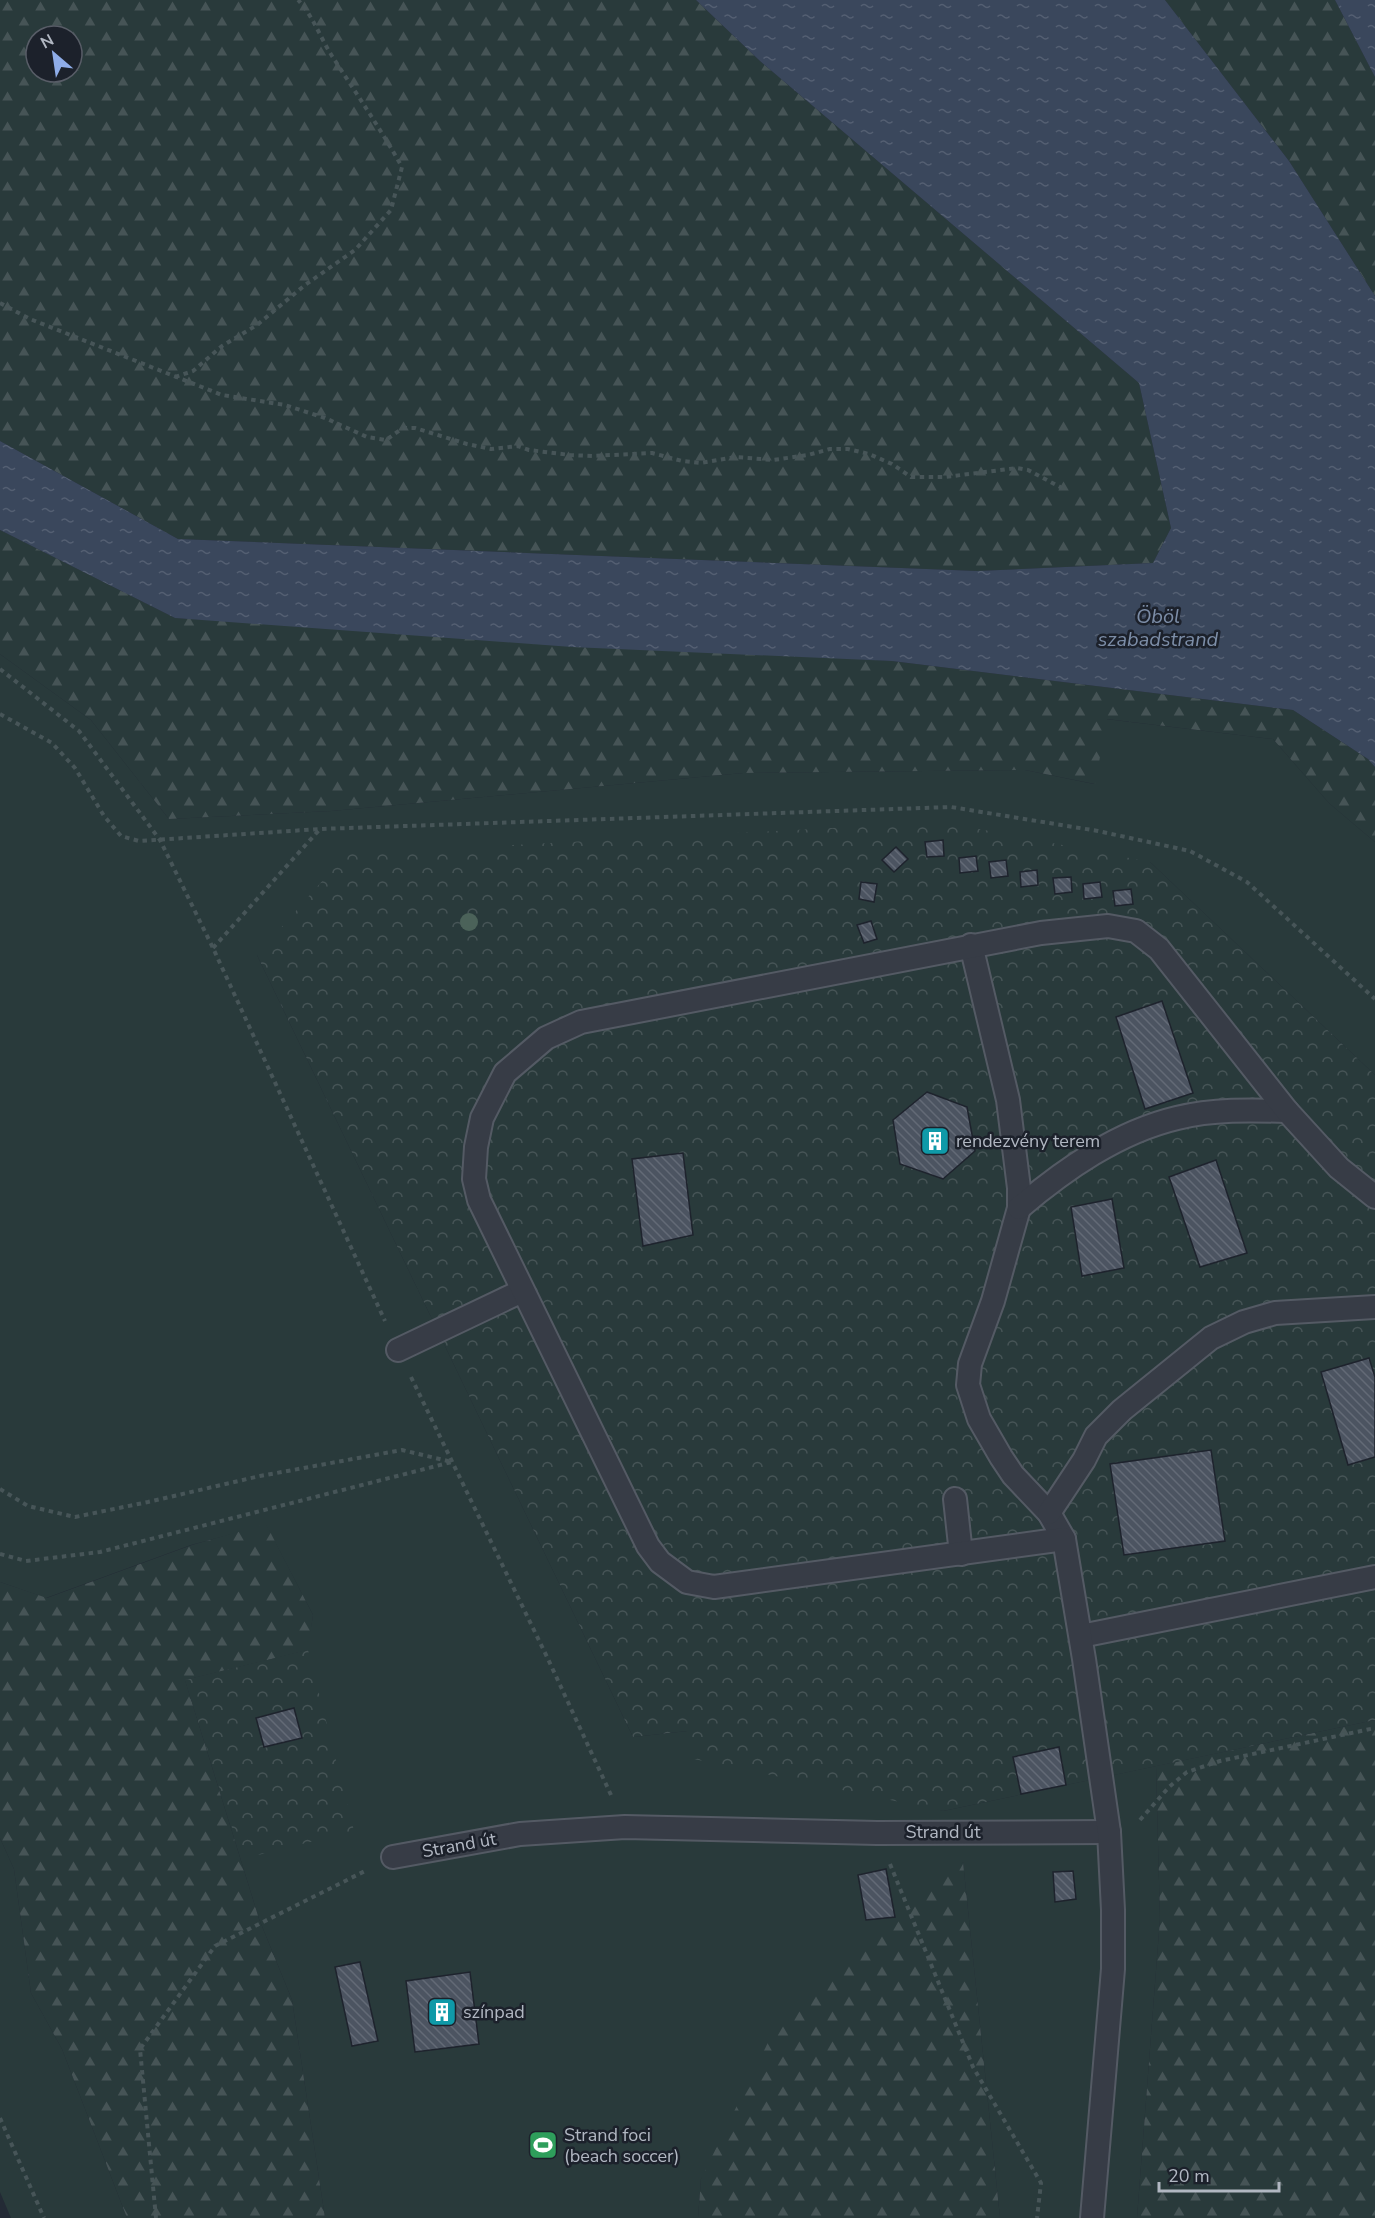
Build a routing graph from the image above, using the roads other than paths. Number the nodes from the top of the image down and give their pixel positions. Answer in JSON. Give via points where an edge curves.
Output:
{"nodes":[{"id":1,"x":971,"y":945,"type":"junction"},
{"id":2,"x":1287,"y":1111,"type":"junction"},
{"id":3,"x":1375,"y":1197,"type":"edge"},
{"id":4,"x":1019,"y":1208,"type":"junction"},
{"id":5,"x":522,"y":1291,"type":"junction"},
{"id":6,"x":1375,"y":1307,"type":"edge"},
{"id":7,"x":398,"y":1350,"type":"road end"},
{"id":8,"x":954,"y":1499,"type":"dead end"},
{"id":9,"x":1049,"y":1513,"type":"junction"},
{"id":10,"x":1064,"y":1539,"type":"junction"},
{"id":11,"x":961,"y":1554,"type":"junction"},
{"id":12,"x":1375,"y":1577,"type":"edge"},
{"id":13,"x":1080,"y":1636,"type":"junction"},
{"id":14,"x":1109,"y":1832,"type":"junction"},
{"id":15,"x":393,"y":1857,"type":"road end"},
{"id":16,"x":1092,"y":2218,"type":"edge"}],
"edges":[{"from":1,"to":2,"type":"lane","via":[[1108,926],[1136,931],[1159,949]]},
{"from":1,"to":4,"type":"lane","via":[[1008,1100]]},
{"from":1,"to":5,"type":"lane","via":[[581,1022],[546,1038],[505,1073],[482,1118],[476,1147],[474,1179],[479,1200]]},
{"from":2,"to":3,"type":"lane","via":[[1340,1168]]},
{"from":2,"to":4,"type":"lane","via":[[1215,1111],[1176,1118],[1131,1134],[1076,1164]]},
{"from":4,"to":9,"type":"lane","via":[[993,1301],[970,1364],[968,1385],[979,1419],[1001,1457]]},
{"from":5,"to":7,"type":"lane"},
{"from":5,"to":11,"type":"lane","via":[[648,1546],[660,1562],[687,1582],[714,1587]]},
{"from":6,"to":9,"type":"lane","via":[[1275,1313],[1210,1338],[1096,1436]]},
{"from":8,"to":11,"type":"lane"},
{"from":9,"to":10,"type":"lane"},
{"from":10,"to":11,"type":"lane"},
{"from":10,"to":13,"type":"lane"},
{"from":12,"to":13,"type":"lane"},
{"from":13,"to":14,"type":"lane"},
{"from":14,"to":15,"type":"lane","name":"Strand út","via":[[877,1833],[625,1827],[520,1834]]},
{"from":14,"to":16,"type":"lane","via":[[1113,1969]]}]}
